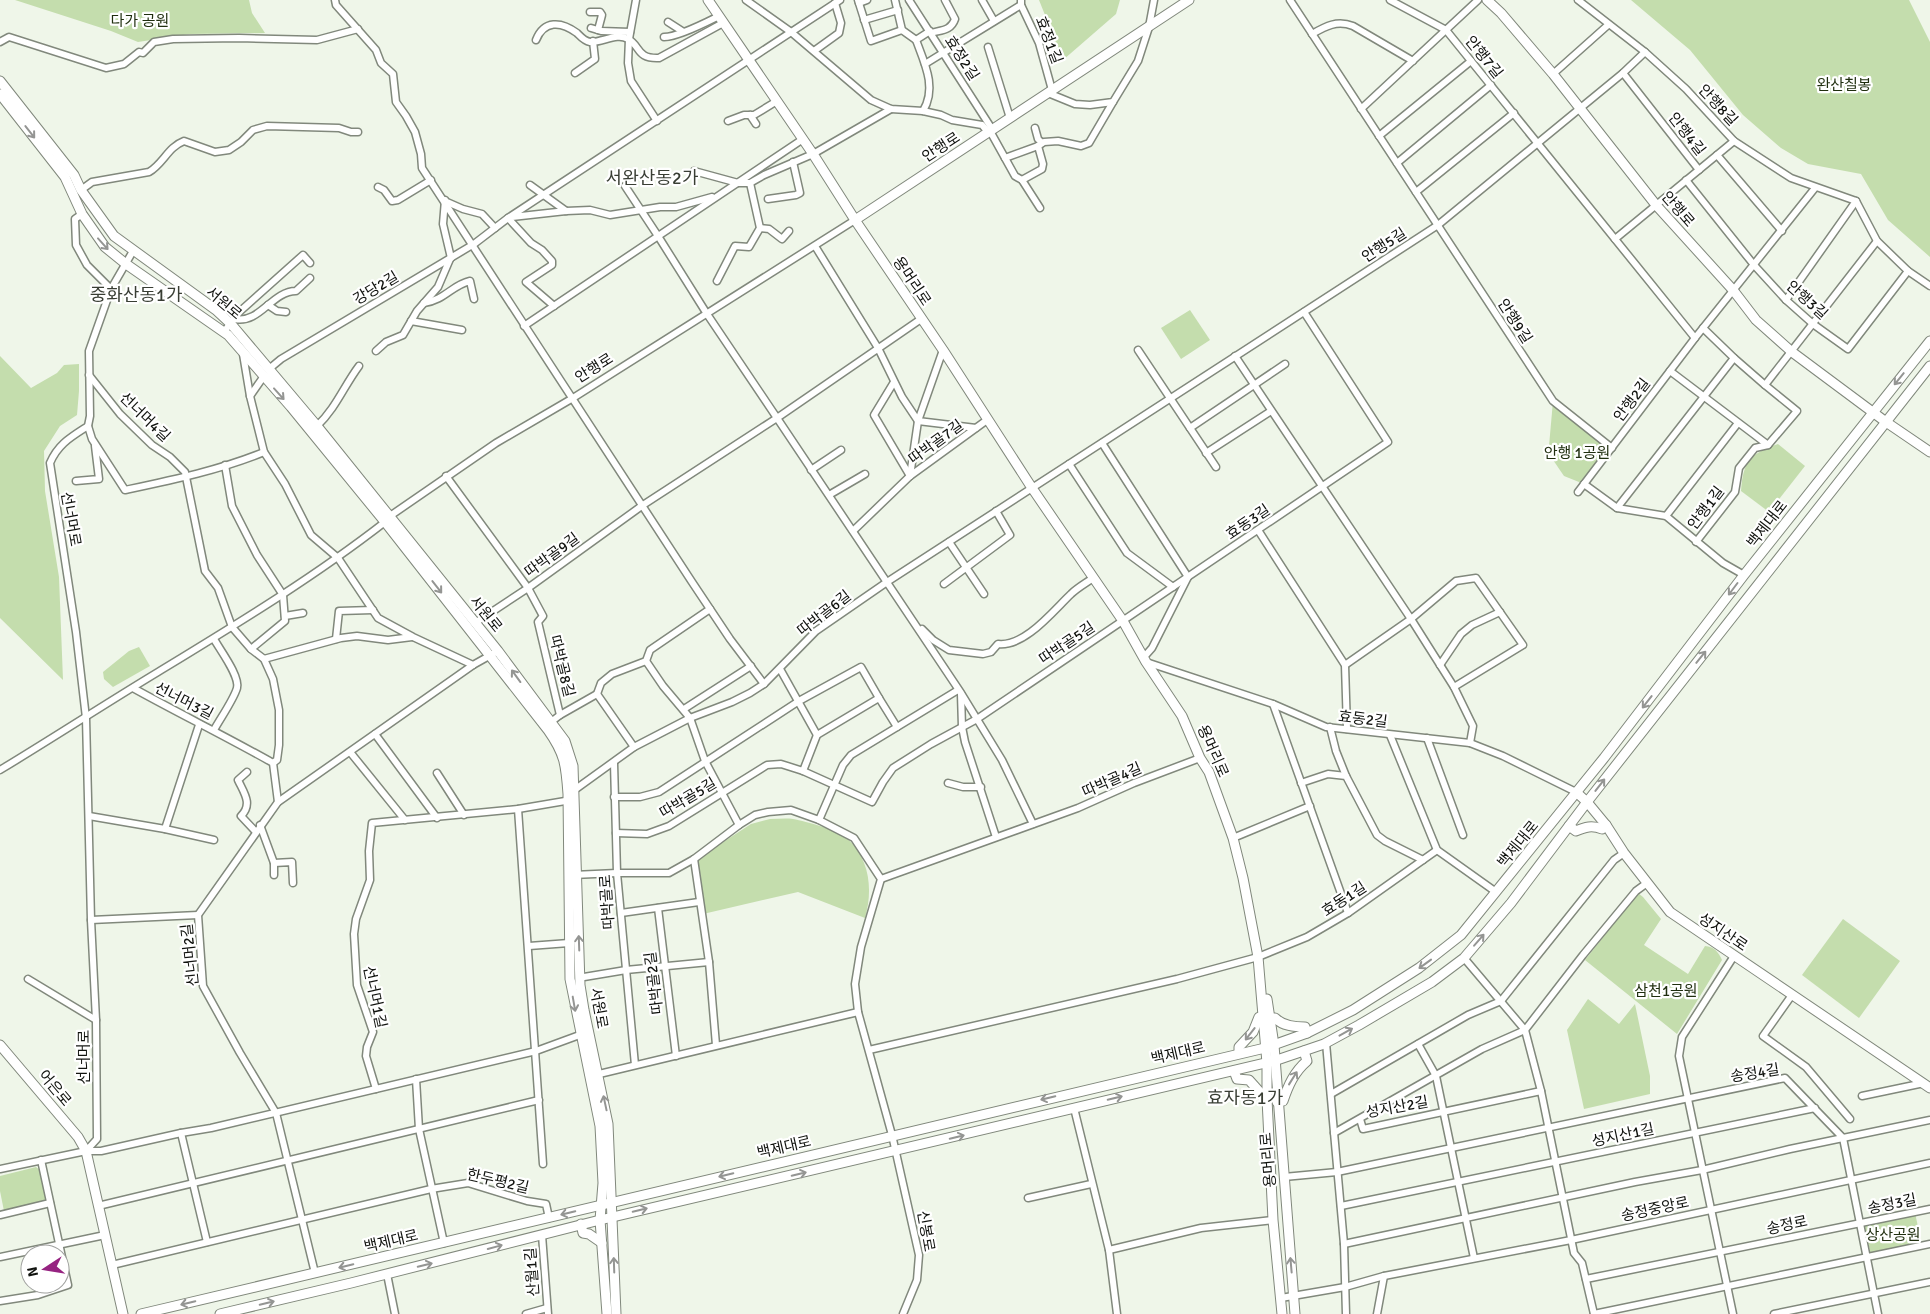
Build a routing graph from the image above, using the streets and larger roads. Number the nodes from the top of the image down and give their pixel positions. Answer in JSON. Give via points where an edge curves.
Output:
{"nodes":[{"id":1,"x":334,"y":0,"type":"edge"},
{"id":2,"x":636,"y":0,"type":"edge"},
{"id":3,"x":708,"y":0,"type":"edge"},
{"id":4,"x":746,"y":0,"type":"edge"},
{"id":5,"x":867,"y":0,"type":"edge"},
{"id":6,"x":895,"y":0,"type":"edge"},
{"id":7,"x":909,"y":0,"type":"edge"},
{"id":8,"x":945,"y":0,"type":"edge"},
{"id":9,"x":982,"y":0,"type":"edge"},
{"id":10,"x":1154,"y":0,"type":"edge"},
{"id":11,"x":1190,"y":0,"type":"edge"},
{"id":12,"x":1290,"y":0,"type":"edge"},
{"id":13,"x":1390,"y":0,"type":"edge"},
{"id":14,"x":1478,"y":0,"type":"edge"},
{"id":15,"x":1487,"y":0,"type":"edge"},
{"id":16,"x":1578,"y":0,"type":"edge"},
{"id":17,"x":837,"y":1,"type":"edge"},
{"id":18,"x":858,"y":1,"type":"edge"},
{"id":19,"x":756,"y":2,"type":"edge"},
{"id":20,"x":1021,"y":3,"type":"edge"},
{"id":21,"x":898,"y":10,"type":"junction"},
{"id":22,"x":590,"y":12,"type":"dead end"},
{"id":23,"x":721,"y":20,"type":"junction"},
{"id":24,"x":864,"y":20,"type":"junction"},
{"id":25,"x":994,"y":21,"type":"junction"},
{"id":26,"x":668,"y":22,"type":"dead end"},
{"id":27,"x":1608,"y":25,"type":"junction"},
{"id":28,"x":1149,"y":27,"type":"junction"},
{"id":29,"x":358,"y":29,"type":"junction"},
{"id":30,"x":902,"y":30,"type":"junction"},
{"id":31,"x":1446,"y":30,"type":"junction"},
{"id":32,"x":682,"y":31,"type":"junction"},
{"id":33,"x":791,"y":32,"type":"junction"},
{"id":34,"x":930,"y":32,"type":"junction"},
{"id":35,"x":1312,"y":34,"type":"junction"},
{"id":36,"x":630,"y":35,"type":"junction"},
{"id":37,"x":664,"y":37,"type":"dead end"},
{"id":38,"x":536,"y":40,"type":"dead end"},
{"id":39,"x":916,"y":40,"type":"junction"},
{"id":40,"x":0,"y":42,"type":"edge"},
{"id":41,"x":593,"y":42,"type":"junction"},
{"id":42,"x":988,"y":47,"type":"dead end"},
{"id":43,"x":814,"y":51,"type":"junction"},
{"id":44,"x":943,"y":52,"type":"junction"},
{"id":45,"x":1644,"y":52,"type":"junction"},
{"id":46,"x":748,"y":60,"type":"junction"},
{"id":47,"x":1413,"y":61,"type":"junction"},
{"id":48,"x":1472,"y":61,"type":"junction"},
{"id":49,"x":925,"y":64,"type":"junction"},
{"id":50,"x":574,"y":73,"type":"dead end"},
{"id":51,"x":1622,"y":73,"type":"junction"},
{"id":52,"x":1553,"y":74,"type":"junction"},
{"id":53,"x":0,"y":81,"type":"edge"},
{"id":54,"x":1491,"y":85,"type":"junction"},
{"id":55,"x":1050,"y":91,"type":"junction"},
{"id":56,"x":0,"y":94,"type":"edge"},
{"id":57,"x":777,"y":102,"type":"junction"},
{"id":58,"x":1113,"y":102,"type":"junction"},
{"id":59,"x":1361,"y":108,"type":"junction"},
{"id":60,"x":1580,"y":108,"type":"junction"},
{"id":61,"x":891,"y":109,"type":"junction"},
{"id":62,"x":923,"y":111,"type":"junction"},
{"id":63,"x":1514,"y":113,"type":"junction"},
{"id":64,"x":750,"y":115,"type":"junction"},
{"id":65,"x":1010,"y":118,"type":"junction"},
{"id":66,"x":657,"y":121,"type":"junction"},
{"id":67,"x":728,"y":121,"type":"dead end"},
{"id":68,"x":756,"y":124,"type":"dead end"},
{"id":69,"x":1035,"y":128,"type":"dead end"},
{"id":70,"x":990,"y":131,"type":"junction"},
{"id":71,"x":358,"y":132,"type":"dead end"},
{"id":72,"x":1379,"y":136,"type":"junction"},
{"id":73,"x":802,"y":139,"type":"junction"},
{"id":74,"x":1734,"y":141,"type":"junction"},
{"id":75,"x":1538,"y":143,"type":"junction"},
{"id":76,"x":1040,"y":145,"type":"junction"},
{"id":77,"x":813,"y":154,"type":"junction"},
{"id":78,"x":1717,"y":155,"type":"junction"},
{"id":79,"x":1005,"y":158,"type":"junction"},
{"id":80,"x":793,"y":162,"type":"junction"},
{"id":81,"x":1397,"y":163,"type":"junction"},
{"id":82,"x":1699,"y":170,"type":"junction"},
{"id":83,"x":694,"y":171,"type":"dead end"},
{"id":84,"x":431,"y":180,"type":"junction"},
{"id":85,"x":1022,"y":180,"type":"junction"},
{"id":86,"x":1686,"y":180,"type":"junction"},
{"id":87,"x":738,"y":183,"type":"junction"},
{"id":88,"x":750,"y":183,"type":"junction"},
{"id":89,"x":530,"y":186,"type":"dead end"},
{"id":90,"x":624,"y":186,"type":"dead end"},
{"id":91,"x":378,"y":187,"type":"dead end"},
{"id":92,"x":1815,"y":188,"type":"junction"},
{"id":93,"x":81,"y":190,"type":"junction"},
{"id":94,"x":1416,"y":192,"type":"junction"},
{"id":95,"x":545,"y":195,"type":"junction"},
{"id":96,"x":718,"y":195,"type":"junction"},
{"id":97,"x":768,"y":199,"type":"dead end"},
{"id":98,"x":445,"y":200,"type":"junction"},
{"id":99,"x":1856,"y":201,"type":"junction"},
{"id":100,"x":1656,"y":205,"type":"junction"},
{"id":101,"x":1040,"y":208,"type":"dead end"},
{"id":102,"x":640,"y":210,"type":"junction"},
{"id":103,"x":566,"y":211,"type":"junction"},
{"id":104,"x":82,"y":214,"type":"junction"},
{"id":105,"x":509,"y":218,"type":"junction"},
{"id":106,"x":855,"y":220,"type":"junction"},
{"id":107,"x":1438,"y":225,"type":"junction"},
{"id":108,"x":495,"y":228,"type":"junction"},
{"id":109,"x":760,"y":228,"type":"junction"},
{"id":110,"x":790,"y":231,"type":"dead end"},
{"id":111,"x":1782,"y":232,"type":"junction"},
{"id":112,"x":658,"y":236,"type":"junction"},
{"id":113,"x":1615,"y":238,"type":"junction"},
{"id":114,"x":1877,"y":241,"type":"junction"},
{"id":115,"x":474,"y":244,"type":"junction"},
{"id":116,"x":815,"y":246,"type":"junction"},
{"id":117,"x":133,"y":251,"type":"junction"},
{"id":118,"x":451,"y":258,"type":"junction"},
{"id":119,"x":126,"y":264,"type":"junction"},
{"id":120,"x":310,"y":264,"type":"dead end"},
{"id":121,"x":1754,"y":265,"type":"junction"},
{"id":122,"x":1908,"y":271,"type":"junction"},
{"id":123,"x":310,"y":278,"type":"dead end"},
{"id":124,"x":717,"y":281,"type":"dead end"},
{"id":125,"x":1930,"y":286,"type":"edge"},
{"id":126,"x":111,"y":289,"type":"junction"},
{"id":127,"x":1733,"y":290,"type":"junction"},
{"id":128,"x":474,"y":299,"type":"dead end"},
{"id":129,"x":1786,"y":300,"type":"junction"},
{"id":130,"x":424,"y":303,"type":"junction"},
{"id":131,"x":268,"y":305,"type":"junction"},
{"id":132,"x":554,"y":306,"type":"junction"},
{"id":133,"x":286,"y":312,"type":"dead end"},
{"id":134,"x":1304,"y":312,"type":"junction"},
{"id":135,"x":707,"y":314,"type":"junction"},
{"id":136,"x":921,"y":319,"type":"junction"},
{"id":137,"x":411,"y":321,"type":"junction"},
{"id":138,"x":233,"y":322,"type":"junction"},
{"id":139,"x":1814,"y":324,"type":"junction"},
{"id":140,"x":524,"y":326,"type":"junction"},
{"id":141,"x":1703,"y":328,"type":"junction"},
{"id":142,"x":462,"y":330,"type":"dead end"},
{"id":143,"x":224,"y":332,"type":"junction"},
{"id":144,"x":1695,"y":338,"type":"junction"},
{"id":145,"x":1930,"y":342,"type":"edge"},
{"id":146,"x":878,"y":348,"type":"junction"},
{"id":147,"x":942,"y":350,"type":"junction"},
{"id":148,"x":1138,"y":350,"type":"dead end"},
{"id":149,"x":246,"y":351,"type":"junction"},
{"id":150,"x":376,"y":351,"type":"dead end"},
{"id":151,"x":1792,"y":352,"type":"junction"},
{"id":152,"x":1235,"y":356,"type":"junction"},
{"id":153,"x":1734,"y":358,"type":"junction"},
{"id":154,"x":1285,"y":364,"type":"dead end"},
{"id":155,"x":360,"y":366,"type":"dead end"},
{"id":156,"x":1930,"y":366,"type":"edge"},
{"id":157,"x":1670,"y":371,"type":"junction"},
{"id":158,"x":266,"y":373,"type":"junction"},
{"id":159,"x":88,"y":374,"type":"junction"},
{"id":160,"x":894,"y":382,"type":"junction"},
{"id":161,"x":1254,"y":385,"type":"junction"},
{"id":162,"x":1765,"y":385,"type":"junction"},
{"id":163,"x":250,"y":396,"type":"junction"},
{"id":164,"x":1704,"y":397,"type":"junction"},
{"id":165,"x":572,"y":398,"type":"junction"},
{"id":166,"x":1170,"y":398,"type":"junction"},
{"id":167,"x":1271,"y":410,"type":"junction"},
{"id":168,"x":1873,"y":411,"type":"junction"},
{"id":169,"x":777,"y":418,"type":"junction"},
{"id":170,"x":987,"y":420,"type":"junction"},
{"id":171,"x":918,"y":421,"type":"junction"},
{"id":172,"x":1738,"y":422,"type":"junction"},
{"id":173,"x":1886,"y":422,"type":"junction"},
{"id":174,"x":88,"y":426,"type":"junction"},
{"id":175,"x":317,"y":426,"type":"junction"},
{"id":176,"x":976,"y":428,"type":"junction"},
{"id":177,"x":1190,"y":428,"type":"junction"},
{"id":178,"x":1102,"y":443,"type":"junction"},
{"id":179,"x":95,"y":445,"type":"junction"},
{"id":180,"x":1768,"y":446,"type":"junction"},
{"id":181,"x":1612,"y":448,"type":"junction"},
{"id":182,"x":841,"y":450,"type":"dead end"},
{"id":183,"x":264,"y":452,"type":"junction"},
{"id":184,"x":1930,"y":452,"type":"edge"},
{"id":185,"x":1206,"y":453,"type":"junction"},
{"id":186,"x":1068,"y":464,"type":"junction"},
{"id":187,"x":225,"y":465,"type":"junction"},
{"id":188,"x":1216,"y":467,"type":"dead end"},
{"id":189,"x":811,"y":470,"type":"junction"},
{"id":190,"x":865,"y":474,"type":"dead end"},
{"id":191,"x":446,"y":476,"type":"junction"},
{"id":192,"x":910,"y":476,"type":"junction"},
{"id":193,"x":186,"y":477,"type":"junction"},
{"id":194,"x":76,"y":481,"type":"dead end"},
{"id":195,"x":1584,"y":484,"type":"junction"},
{"id":196,"x":1321,"y":487,"type":"junction"},
{"id":197,"x":1032,"y":488,"type":"junction"},
{"id":198,"x":1578,"y":492,"type":"dead end"},
{"id":199,"x":829,"y":495,"type":"junction"},
{"id":200,"x":643,"y":505,"type":"junction"},
{"id":201,"x":1617,"y":508,"type":"junction"},
{"id":202,"x":996,"y":511,"type":"junction"},
{"id":203,"x":1666,"y":516,"type":"junction"},
{"id":204,"x":388,"y":519,"type":"junction"},
{"id":205,"x":1258,"y":530,"type":"junction"},
{"id":206,"x":853,"y":531,"type":"junction"},
{"id":207,"x":949,"y":542,"type":"junction"},
{"id":208,"x":1696,"y":542,"type":"junction"},
{"id":209,"x":338,"y":558,"type":"junction"},
{"id":210,"x":966,"y":567,"type":"junction"},
{"id":211,"x":1744,"y":575,"type":"junction"},
{"id":212,"x":1188,"y":577,"type":"junction"},
{"id":213,"x":1093,"y":578,"type":"junction"},
{"id":214,"x":887,"y":582,"type":"junction"},
{"id":215,"x":944,"y":584,"type":"dead end"},
{"id":216,"x":1173,"y":587,"type":"junction"},
{"id":217,"x":528,"y":588,"type":"junction"},
{"id":218,"x":984,"y":594,"type":"dead end"},
{"id":219,"x":282,"y":595,"type":"junction"},
{"id":220,"x":710,"y":609,"type":"junction"},
{"id":221,"x":373,"y":610,"type":"junction"},
{"id":222,"x":1500,"y":612,"type":"junction"},
{"id":223,"x":303,"y":613,"type":"dead end"},
{"id":224,"x":285,"y":616,"type":"junction"},
{"id":225,"x":1410,"y":619,"type":"junction"},
{"id":226,"x":1123,"y":621,"type":"junction"},
{"id":227,"x":475,"y":623,"type":"junction"},
{"id":228,"x":232,"y":627,"type":"junction"},
{"id":229,"x":919,"y":628,"type":"junction"},
{"id":230,"x":413,"y":637,"type":"junction"},
{"id":231,"x":214,"y":639,"type":"junction"},
{"id":232,"x":336,"y":639,"type":"junction"},
{"id":233,"x":251,"y":649,"type":"junction"},
{"id":234,"x":498,"y":651,"type":"junction"},
{"id":235,"x":490,"y":656,"type":"junction"},
{"id":236,"x":264,"y":659,"type":"junction"},
{"id":237,"x":1145,"y":659,"type":"junction"},
{"id":238,"x":646,"y":661,"type":"junction"},
{"id":239,"x":473,"y":665,"type":"junction"},
{"id":240,"x":1346,"y":665,"type":"junction"},
{"id":241,"x":1440,"y":665,"type":"junction"},
{"id":242,"x":751,"y":666,"type":"junction"},
{"id":243,"x":780,"y":669,"type":"junction"},
{"id":244,"x":764,"y":684,"type":"junction"},
{"id":245,"x":1454,"y":687,"type":"junction"},
{"id":246,"x":133,"y":688,"type":"junction"},
{"id":247,"x":959,"y":691,"type":"junction"},
{"id":248,"x":597,"y":694,"type":"junction"},
{"id":249,"x":878,"y":698,"type":"junction"},
{"id":250,"x":799,"y":701,"type":"junction"},
{"id":251,"x":1273,"y":704,"type":"junction"},
{"id":252,"x":684,"y":708,"type":"junction"},
{"id":253,"x":560,"y":715,"type":"junction"},
{"id":254,"x":86,"y":718,"type":"junction"},
{"id":255,"x":690,"y":718,"type":"junction"},
{"id":256,"x":977,"y":720,"type":"junction"},
{"id":257,"x":551,"y":722,"type":"junction"},
{"id":258,"x":199,"y":725,"type":"junction"},
{"id":259,"x":897,"y":727,"type":"junction"},
{"id":260,"x":962,"y":727,"type":"junction"},
{"id":261,"x":1330,"y":727,"type":"junction"},
{"id":262,"x":1347,"y":729,"type":"junction"},
{"id":263,"x":214,"y":730,"type":"junction"},
{"id":264,"x":375,"y":734,"type":"junction"},
{"id":265,"x":817,"y":735,"type":"junction"},
{"id":266,"x":1390,"y":735,"type":"junction"},
{"id":267,"x":1427,"y":738,"type":"junction"},
{"id":268,"x":1470,"y":743,"type":"junction"},
{"id":269,"x":634,"y":747,"type":"junction"},
{"id":270,"x":350,"y":752,"type":"junction"},
{"id":271,"x":1200,"y":758,"type":"junction"},
{"id":272,"x":705,"y":761,"type":"junction"},
{"id":273,"x":274,"y":763,"type":"junction"},
{"id":274,"x":614,"y":763,"type":"junction"},
{"id":275,"x":0,"y":770,"type":"edge"},
{"id":276,"x":803,"y":771,"type":"junction"},
{"id":277,"x":248,"y":772,"type":"dead end"},
{"id":278,"x":437,"y":773,"type":"dead end"},
{"id":279,"x":1346,"y":776,"type":"junction"},
{"id":280,"x":948,"y":783,"type":"dead end"},
{"id":281,"x":1301,"y":783,"type":"junction"},
{"id":282,"x":835,"y":786,"type":"junction"},
{"id":283,"x":981,"y":787,"type":"junction"},
{"id":284,"x":722,"y":792,"type":"junction"},
{"id":285,"x":1576,"y":792,"type":"junction"},
{"id":286,"x":571,"y":796,"type":"junction"},
{"id":287,"x":614,"y":798,"type":"junction"},
{"id":288,"x":278,"y":802,"type":"junction"},
{"id":289,"x":1587,"y":802,"type":"junction"},
{"id":290,"x":1310,"y":806,"type":"junction"},
{"id":291,"x":518,"y":809,"type":"junction"},
{"id":292,"x":464,"y":815,"type":"junction"},
{"id":293,"x":89,"y":816,"type":"junction"},
{"id":294,"x":437,"y":818,"type":"junction"},
{"id":295,"x":405,"y":820,"type":"junction"},
{"id":296,"x":819,"y":820,"type":"junction"},
{"id":297,"x":1033,"y":824,"type":"junction"},
{"id":298,"x":260,"y":825,"type":"junction"},
{"id":299,"x":738,"y":825,"type":"junction"},
{"id":300,"x":1606,"y":825,"type":"junction"},
{"id":301,"x":1569,"y":826,"type":"junction"},
{"id":302,"x":165,"y":829,"type":"junction"},
{"id":303,"x":256,"y":832,"type":"junction"},
{"id":304,"x":616,"y":833,"type":"junction"},
{"id":305,"x":1463,"y":835,"type":"dead end"},
{"id":306,"x":996,"y":837,"type":"junction"},
{"id":307,"x":1233,"y":838,"type":"junction"},
{"id":308,"x":214,"y":840,"type":"dead end"},
{"id":309,"x":1437,"y":850,"type":"junction"},
{"id":310,"x":1624,"y":853,"type":"junction"},
{"id":311,"x":694,"y":859,"type":"junction"},
{"id":312,"x":1423,"y":860,"type":"junction"},
{"id":313,"x":274,"y":863,"type":"junction"},
{"id":314,"x":617,"y":873,"type":"junction"},
{"id":315,"x":274,"y":875,"type":"dead end"},
{"id":316,"x":573,"y":875,"type":"junction"},
{"id":317,"x":881,"y":879,"type":"junction"},
{"id":318,"x":293,"y":883,"type":"dead end"},
{"id":319,"x":1647,"y":883,"type":"junction"},
{"id":320,"x":1496,"y":892,"type":"junction"},
{"id":321,"x":699,"y":902,"type":"junction"},
{"id":322,"x":658,"y":908,"type":"junction"},
{"id":323,"x":621,"y":913,"type":"junction"},
{"id":324,"x":1348,"y":913,"type":"junction"},
{"id":325,"x":198,"y":915,"type":"junction"},
{"id":326,"x":91,"y":920,"type":"junction"},
{"id":327,"x":569,"y":943,"type":"junction"},
{"id":328,"x":529,"y":946,"type":"junction"},
{"id":329,"x":1734,"y":956,"type":"junction"},
{"id":330,"x":1258,"y":957,"type":"junction"},
{"id":331,"x":1464,"y":958,"type":"junction"},
{"id":332,"x":709,"y":962,"type":"junction"},
{"id":333,"x":665,"y":966,"type":"junction"},
{"id":334,"x":626,"y":970,"type":"junction"},
{"id":335,"x":584,"y":977,"type":"dead end"},
{"id":336,"x":28,"y":979,"type":"dead end"},
{"id":337,"x":1792,"y":994,"type":"junction"},
{"id":338,"x":1501,"y":1002,"type":"junction"},
{"id":339,"x":858,"y":1012,"type":"junction"},
{"id":340,"x":1267,"y":1017,"type":"junction"},
{"id":341,"x":96,"y":1020,"type":"junction"},
{"id":342,"x":1525,"y":1030,"type":"junction"},
{"id":343,"x":584,"y":1034,"type":"junction"},
{"id":344,"x":1307,"y":1034,"type":"junction"},
{"id":345,"x":1326,"y":1043,"type":"junction"},
{"id":346,"x":1418,"y":1044,"type":"junction"},
{"id":347,"x":716,"y":1045,"type":"junction"},
{"id":348,"x":1270,"y":1046,"type":"junction"},
{"id":349,"x":2,"y":1049,"type":"edge"},
{"id":350,"x":869,"y":1050,"type":"junction"},
{"id":351,"x":536,"y":1051,"type":"junction"},
{"id":352,"x":1304,"y":1051,"type":"junction"},
{"id":353,"x":1239,"y":1053,"type":"junction"},
{"id":354,"x":676,"y":1056,"type":"junction"},
{"id":355,"x":1271,"y":1062,"type":"junction"},
{"id":356,"x":636,"y":1065,"type":"junction"},
{"id":357,"x":1234,"y":1071,"type":"junction"},
{"id":358,"x":594,"y":1075,"type":"junction"},
{"id":359,"x":1436,"y":1076,"type":"junction"},
{"id":360,"x":416,"y":1079,"type":"junction"},
{"id":361,"x":1927,"y":1086,"type":"edge"},
{"id":362,"x":376,"y":1089,"type":"junction"},
{"id":363,"x":1541,"y":1091,"type":"junction"},
{"id":364,"x":1331,"y":1094,"type":"junction"},
{"id":365,"x":1862,"y":1096,"type":"dead end"},
{"id":366,"x":1688,"y":1098,"type":"junction"},
{"id":367,"x":1267,"y":1099,"type":"junction"},
{"id":368,"x":539,"y":1100,"type":"junction"},
{"id":369,"x":1277,"y":1102,"type":"junction"},
{"id":370,"x":1074,"y":1108,"type":"junction"},
{"id":371,"x":1815,"y":1108,"type":"junction"},
{"id":372,"x":1444,"y":1111,"type":"junction"},
{"id":373,"x":276,"y":1113,"type":"junction"},
{"id":374,"x":1360,"y":1119,"type":"junction"},
{"id":375,"x":1850,"y":1119,"type":"dead end"},
{"id":376,"x":1930,"y":1120,"type":"edge"},
{"id":377,"x":1548,"y":1127,"type":"junction"},
{"id":378,"x":419,"y":1129,"type":"junction"},
{"id":379,"x":181,"y":1133,"type":"junction"},
{"id":380,"x":1334,"y":1133,"type":"junction"},
{"id":381,"x":1695,"y":1133,"type":"junction"},
{"id":382,"x":892,"y":1135,"type":"junction"},
{"id":383,"x":1843,"y":1138,"type":"junction"},
{"id":384,"x":1451,"y":1148,"type":"junction"},
{"id":385,"x":86,"y":1151,"type":"junction"},
{"id":386,"x":895,"y":1152,"type":"junction"},
{"id":387,"x":41,"y":1160,"type":"junction"},
{"id":388,"x":287,"y":1161,"type":"junction"},
{"id":389,"x":1555,"y":1162,"type":"junction"},
{"id":390,"x":1930,"y":1163,"type":"edge"},
{"id":391,"x":543,"y":1164,"type":"dead end"},
{"id":392,"x":0,"y":1169,"type":"edge"},
{"id":393,"x":1702,"y":1170,"type":"junction"},
{"id":394,"x":1337,"y":1172,"type":"junction"},
{"id":395,"x":1284,"y":1177,"type":"junction"},
{"id":396,"x":1851,"y":1180,"type":"junction"},
{"id":397,"x":1458,"y":1182,"type":"junction"},
{"id":398,"x":193,"y":1183,"type":"junction"},
{"id":399,"x":1091,"y":1184,"type":"junction"},
{"id":400,"x":431,"y":1189,"type":"junction"},
{"id":401,"x":1562,"y":1197,"type":"junction"},
{"id":402,"x":1028,"y":1198,"type":"dead end"},
{"id":403,"x":612,"y":1202,"type":"junction"},
{"id":404,"x":50,"y":1203,"type":"junction"},
{"id":405,"x":602,"y":1204,"type":"junction"},
{"id":406,"x":98,"y":1206,"type":"junction"},
{"id":407,"x":1341,"y":1206,"type":"junction"},
{"id":408,"x":1930,"y":1209,"type":"edge"},
{"id":409,"x":1711,"y":1210,"type":"junction"},
{"id":410,"x":0,"y":1215,"type":"edge"},
{"id":411,"x":612,"y":1217,"type":"junction"},
{"id":412,"x":548,"y":1218,"type":"junction"},
{"id":413,"x":1466,"y":1218,"type":"junction"},
{"id":414,"x":302,"y":1220,"type":"junction"},
{"id":415,"x":600,"y":1220,"type":"junction"},
{"id":416,"x":1273,"y":1220,"type":"junction"},
{"id":417,"x":1859,"y":1223,"type":"junction"},
{"id":418,"x":581,"y":1224,"type":"junction"},
{"id":419,"x":105,"y":1235,"type":"junction"},
{"id":420,"x":542,"y":1235,"type":"junction"},
{"id":421,"x":1571,"y":1240,"type":"junction"},
{"id":422,"x":207,"y":1242,"type":"junction"},
{"id":423,"x":444,"y":1243,"type":"junction"},
{"id":424,"x":602,"y":1243,"type":"junction"},
{"id":425,"x":59,"y":1244,"type":"joint"},
{"id":426,"x":1344,"y":1244,"type":"junction"},
{"id":427,"x":1930,"y":1244,"type":"edge"},
{"id":428,"x":1109,"y":1250,"type":"junction"},
{"id":429,"x":1720,"y":1252,"type":"junction"},
{"id":430,"x":20,"y":1253,"type":"edge"},
{"id":431,"x":0,"y":1257,"type":"edge"},
{"id":432,"x":1866,"y":1257,"type":"junction"},
{"id":433,"x":1474,"y":1258,"type":"junction"},
{"id":434,"x":112,"y":1265,"type":"junction"},
{"id":435,"x":315,"y":1273,"type":"junction"},
{"id":436,"x":387,"y":1274,"type":"junction"},
{"id":437,"x":1384,"y":1276,"type":"junction"},
{"id":438,"x":1586,"y":1279,"type":"junction"},
{"id":439,"x":1930,"y":1282,"type":"edge"},
{"id":440,"x":1727,"y":1286,"type":"junction"},
{"id":441,"x":1345,"y":1287,"type":"junction"},
{"id":442,"x":41,"y":1294,"type":"edge"},
{"id":443,"x":1873,"y":1294,"type":"junction"},
{"id":444,"x":1294,"y":1296,"type":"junction"},
{"id":445,"x":1281,"y":1298,"type":"junction"},
{"id":446,"x":0,"y":1301,"type":"edge"},
{"id":447,"x":547,"y":1311,"type":"edge"},
{"id":448,"x":1378,"y":1311,"type":"edge"},
{"id":449,"x":124,"y":1314,"type":"edge"},
{"id":450,"x":141,"y":1314,"type":"edge"},
{"id":451,"x":220,"y":1314,"type":"edge"},
{"id":452,"x":395,"y":1314,"type":"edge"},
{"id":453,"x":526,"y":1314,"type":"edge"},
{"id":454,"x":607,"y":1314,"type":"edge"},
{"id":455,"x":616,"y":1314,"type":"edge"},
{"id":456,"x":903,"y":1314,"type":"edge"},
{"id":457,"x":1117,"y":1314,"type":"edge"},
{"id":458,"x":1282,"y":1314,"type":"edge"},
{"id":459,"x":1294,"y":1314,"type":"edge"},
{"id":460,"x":1346,"y":1314,"type":"edge"},
{"id":461,"x":1594,"y":1314,"type":"edge"},
{"id":462,"x":1733,"y":1314,"type":"edge"},
{"id":463,"x":1774,"y":1314,"type":"edge"},
{"id":464,"x":1878,"y":1314,"type":"edge"}],
"edges":[{"from":1,"to":29,"type":"street"},
{"from":2,"to":36,"type":"street"},
{"from":3,"to":23,"type":"street","name":"용머리로"},
{"from":4,"to":19,"type":"street"},
{"from":5,"to":18,"type":"street"},
{"from":6,"to":21,"type":"street"},
{"from":7,"to":34,"type":"street","name":"효정2길"},
{"from":8,"to":34,"type":"street","via":[[955,19],[953,26]]},
{"from":9,"to":25,"type":"street"},
{"from":10,"to":28,"type":"street"},
{"from":11,"to":28,"type":"street","name":"안행로"},
{"from":12,"to":35,"type":"street","name":"안행9길"},
{"from":13,"to":31,"type":"street","name":"안행7길"},
{"from":14,"to":31,"type":"street","name":"안행7길"},
{"from":15,"to":52,"type":"street","name":"안행로"},
{"from":16,"to":27,"type":"street","name":"안행8길"},
{"from":17,"to":33,"type":"street","name":"강당2길"},
{"from":17,"to":43,"type":"street","via":[[841,23],[839,33]]},
{"from":18,"to":24,"type":"street"},
{"from":19,"to":33,"type":"street"},
{"from":20,"to":25,"type":"street"},
{"from":20,"to":55,"type":"street","name":"효정1길","via":[[1039,43]]},
{"from":21,"to":24,"type":"street"},
{"from":21,"to":30,"type":"street"},
{"from":22,"to":36,"type":"street","via":[[602,15],[594,29]]},
{"from":23,"to":32,"type":"street"},
{"from":23,"to":36,"type":"street","via":[[659,58],[650,58],[639,52]]},
{"from":23,"to":46,"type":"street","name":"용머리로"},
{"from":24,"to":30,"type":"street","via":[[871,41]]},
{"from":25,"to":44,"type":"street"},
{"from":26,"to":32,"type":"street"},
{"from":27,"to":45,"type":"street","name":"안행8길"},
{"from":27,"to":52,"type":"street"},
{"from":28,"to":55,"type":"street","name":"안행로"},
{"from":28,"to":58,"type":"street","via":[[1138,61]]},
{"from":29,"to":40,"type":"street","via":[[317,40],[173,39],[154,42],[124,64],[106,68],[9,37]]},
{"from":29,"to":84,"type":"street","name":"안행로","via":[[376,50],[381,63],[393,74],[396,102],[415,132],[422,168]]},
{"from":30,"to":39,"type":"street"},
{"from":31,"to":47,"type":"street","name":"안행7길"},
{"from":31,"to":48,"type":"street","name":"안행7길"},
{"from":32,"to":37,"type":"street","via":[[673,37]]},
{"from":33,"to":43,"type":"street"},
{"from":33,"to":46,"type":"street","name":"강당2길"},
{"from":34,"to":39,"type":"street"},
{"from":34,"to":44,"type":"street","name":"효정2길"},
{"from":35,"to":47,"type":"street","via":[[1337,23],[1346,23]]},
{"from":35,"to":59,"type":"street","name":"안행9길"},
{"from":36,"to":41,"type":"street"},
{"from":36,"to":66,"type":"street","via":[[628,63],[631,81]]},
{"from":38,"to":41,"type":"street","via":[[544,27],[558,24]]},
{"from":39,"to":49,"type":"street"},
{"from":41,"to":50,"type":"street","via":[[595,59]]},
{"from":42,"to":65,"type":"street"},
{"from":43,"to":61,"type":"street","via":[[871,100]]},
{"from":44,"to":49,"type":"street"},
{"from":44,"to":70,"type":"street","name":"효정2길"},
{"from":45,"to":51,"type":"street","name":"안행5길"},
{"from":45,"to":74,"type":"street","name":"안행8길","via":[[1686,89]]},
{"from":46,"to":57,"type":"street","name":"용머리로"},
{"from":46,"to":66,"type":"street","name":"강당2길"},
{"from":47,"to":59,"type":"street","name":"안행7길"},
{"from":48,"to":54,"type":"street","name":"안행7길"},
{"from":48,"to":72,"type":"street"},
{"from":49,"to":62,"type":"street","via":[[931,87],[929,101]]},
{"from":51,"to":60,"type":"street","name":"안행5길"},
{"from":51,"to":82,"type":"street","name":"안행4길"},
{"from":52,"to":60,"type":"street","name":"안행로"},
{"from":53,"to":93,"type":"street","name":"서원로","via":[[74,175]]},
{"from":54,"to":63,"type":"street","name":"안행7길"},
{"from":54,"to":81,"type":"street"},
{"from":55,"to":58,"type":"street","via":[[1075,104]]},
{"from":55,"to":65,"type":"street","name":"안행로"},
{"from":56,"to":104,"type":"street","name":"서원로","one_way":true,"via":[[65,177]]},
{"from":57,"to":64,"type":"street"},
{"from":57,"to":73,"type":"street","name":"용머리로"},
{"from":58,"to":76,"type":"street","via":[[1089,143],[1080,146],[1058,141]]},
{"from":59,"to":72,"type":"street","name":"안행9길"},
{"from":60,"to":75,"type":"street","name":"안행5길"},
{"from":60,"to":100,"type":"street","name":"안행로"},
{"from":61,"to":62,"type":"street"},
{"from":61,"to":77,"type":"street"},
{"from":62,"to":70,"type":"street","via":[[982,125]]},
{"from":63,"to":75,"type":"street"},
{"from":63,"to":94,"type":"street"},
{"from":64,"to":67,"type":"street"},
{"from":64,"to":68,"type":"street"},
{"from":65,"to":70,"type":"street","name":"안행로"},
{"from":66,"to":95,"type":"street","name":"강당2길"},
{"from":69,"to":76,"type":"street"},
{"from":70,"to":79,"type":"street","name":"효정2길"},
{"from":70,"to":106,"type":"street","name":"안행로"},
{"from":71,"to":93,"type":"street","via":[[339,128],[267,126],[253,130],[229,150],[215,152],[184,141],[176,144],[149,172],[92,182]]},
{"from":72,"to":81,"type":"street","name":"안행9길"},
{"from":73,"to":77,"type":"street","name":"용머리로"},
{"from":73,"to":87,"type":"street"},
{"from":74,"to":78,"type":"street","name":"안행4길"},
{"from":74,"to":92,"type":"street","name":"안행8길","via":[[1791,178]]},
{"from":75,"to":107,"type":"street","name":"안행5길"},
{"from":75,"to":113,"type":"street"},
{"from":76,"to":79,"type":"street"},
{"from":76,"to":85,"type":"street","via":[[1042,169]]},
{"from":77,"to":80,"type":"street"},
{"from":77,"to":106,"type":"street","name":"용머리로"},
{"from":78,"to":82,"type":"street","name":"안행4길"},
{"from":78,"to":111,"type":"street","name":"안행4길"},
{"from":79,"to":85,"type":"street","name":"효정2길","via":[[1015,176]]},
{"from":80,"to":88,"type":"street"},
{"from":80,"to":97,"type":"street","via":[[800,193]]},
{"from":81,"to":94,"type":"street","name":"안행9길"},
{"from":82,"to":86,"type":"street","name":"안행4길"},
{"from":83,"to":87,"type":"street"},
{"from":84,"to":91,"type":"street","via":[[392,201]]},
{"from":84,"to":98,"type":"street","name":"안행로"},
{"from":85,"to":101,"type":"street","name":"효정2길"},
{"from":86,"to":100,"type":"street","name":"안행4길"},
{"from":86,"to":121,"type":"street","name":"안행3길"},
{"from":87,"to":88,"type":"street"},
{"from":87,"to":96,"type":"street"},
{"from":88,"to":109,"type":"street"},
{"from":89,"to":95,"type":"street"},
{"from":90,"to":102,"type":"street"},
{"from":92,"to":99,"type":"street","name":"안행8길"},
{"from":92,"to":111,"type":"street"},
{"from":93,"to":117,"type":"street","name":"서원로","via":[[114,236]]},
{"from":94,"to":107,"type":"street","name":"안행9길"},
{"from":95,"to":103,"type":"street"},
{"from":95,"to":105,"type":"street","name":"강당2길"},
{"from":96,"to":102,"type":"street","via":[[676,207]]},
{"from":96,"to":112,"type":"street"},
{"from":98,"to":108,"type":"street","via":[[463,210],[482,214]]},
{"from":98,"to":115,"type":"street","name":"안행로"},
{"from":98,"to":118,"type":"street","via":[[443,224]]},
{"from":99,"to":114,"type":"street"},
{"from":99,"to":129,"type":"street"},
{"from":100,"to":113,"type":"street","name":"안행4길"},
{"from":100,"to":127,"type":"street","name":"안행로"},
{"from":102,"to":103,"type":"street","via":[[610,215],[590,210]]},
{"from":102,"to":112,"type":"street"},
{"from":103,"to":105,"type":"street"},
{"from":104,"to":119,"type":"street","name":"서원로","one_way":true,"via":[[105,246]]},
{"from":104,"to":126,"type":"street","via":[[75,219],[76,245],[87,265]]},
{"from":105,"to":108,"type":"street","name":"강당2길"},
{"from":105,"to":132,"type":"street","via":[[552,261],[552,265],[526,282]]},
{"from":106,"to":116,"type":"street","name":"안행로"},
{"from":106,"to":136,"type":"street","name":"용머리로"},
{"from":107,"to":134,"type":"street","name":"안행5길"},
{"from":107,"to":181,"type":"street","name":"안행9길","via":[[1553,401]]},
{"from":108,"to":115,"type":"street","name":"강당2길"},
{"from":109,"to":110,"type":"street","via":[[769,229],[782,239]]},
{"from":109,"to":124,"type":"street","via":[[749,247],[734,246]]},
{"from":111,"to":121,"type":"street"},
{"from":112,"to":132,"type":"street"},
{"from":112,"to":135,"type":"street"},
{"from":113,"to":144,"type":"street"},
{"from":114,"to":122,"type":"street"},
{"from":114,"to":139,"type":"street"},
{"from":115,"to":118,"type":"street","name":"강당2길"},
{"from":115,"to":140,"type":"street","name":"안행로"},
{"from":116,"to":135,"type":"street","name":"안행로"},
{"from":116,"to":146,"type":"street"},
{"from":117,"to":119,"type":"street"},
{"from":117,"to":138,"type":"street","name":"서원로"},
{"from":118,"to":130,"type":"street","via":[[438,287]]},
{"from":118,"to":158,"type":"street","name":"강당2길","via":[[281,359]]},
{"from":119,"to":126,"type":"street"},
{"from":119,"to":143,"type":"street","name":"서원로"},
{"from":120,"to":138,"type":"street","via":[[303,255],[237,314]]},
{"from":121,"to":127,"type":"street"},
{"from":121,"to":129,"type":"street","name":"안행3길"},
{"from":122,"to":125,"type":"street"},
{"from":122,"to":139,"type":"street","name":"안행3길","via":[[1848,349]]},
{"from":123,"to":131,"type":"street","via":[[296,291],[286,291]]},
{"from":126,"to":159,"type":"street","via":[[89,351]]},
{"from":127,"to":141,"type":"street","name":"안행2길"},
{"from":127,"to":151,"type":"street","name":"안행로","via":[[1756,320]]},
{"from":128,"to":130,"type":"street","via":[[470,281],[461,283],[433,302]]},
{"from":129,"to":139,"type":"street","name":"안행3길"},
{"from":130,"to":137,"type":"street"},
{"from":131,"to":133,"type":"street"},
{"from":131,"to":138,"type":"street","via":[[244,321]]},
{"from":132,"to":140,"type":"street"},
{"from":134,"to":152,"type":"street","name":"안행5길"},
{"from":134,"to":196,"type":"street","name":"효동3길","via":[[1388,442]]},
{"from":135,"to":165,"type":"street","name":"안행로"},
{"from":135,"to":169,"type":"street"},
{"from":136,"to":146,"type":"street","name":"따박골9길"},
{"from":136,"to":147,"type":"street","name":"용머리로"},
{"from":137,"to":142,"type":"street"},
{"from":137,"to":150,"type":"street","via":[[403,334]]},
{"from":138,"to":143,"type":"street"},
{"from":138,"to":149,"type":"street","name":"서원로"},
{"from":139,"to":151,"type":"street"},
{"from":140,"to":165,"type":"street","name":"안행로"},
{"from":141,"to":144,"type":"street","name":"안행2길"},
{"from":141,"to":153,"type":"street"},
{"from":143,"to":149,"type":"street","name":"서원로"},
{"from":144,"to":157,"type":"street","name":"안행2길"},
{"from":145,"to":168,"type":"street","name":"백제대로","one_way":true},
{"from":146,"to":160,"type":"street"},
{"from":146,"to":169,"type":"street","name":"따박골9길"},
{"from":147,"to":170,"type":"street","name":"용머리로"},
{"from":147,"to":171,"type":"street"},
{"from":148,"to":166,"type":"street"},
{"from":149,"to":158,"type":"street","name":"서원로"},
{"from":149,"to":163,"type":"street"},
{"from":151,"to":162,"type":"street"},
{"from":151,"to":168,"type":"street","name":"안행로"},
{"from":152,"to":161,"type":"street"},
{"from":152,"to":166,"type":"street","name":"안행5길"},
{"from":153,"to":162,"type":"street"},
{"from":153,"to":164,"type":"street"},
{"from":154,"to":161,"type":"street"},
{"from":155,"to":175,"type":"street","via":[[348,380],[334,408]]},
{"from":156,"to":173,"type":"street","name":"백제대로"},
{"from":157,"to":164,"type":"street","name":"안행2길"},
{"from":157,"to":181,"type":"street","name":"안행2길"},
{"from":158,"to":163,"type":"street"},
{"from":158,"to":175,"type":"street","name":"서원로"},
{"from":158,"to":204,"type":"street","name":"서원로","one_way":true},
{"from":159,"to":174,"type":"street"},
{"from":159,"to":193,"type":"street","name":"선너머4길","via":[[120,414],[152,445],[170,456]]},
{"from":160,"to":171,"type":"street"},
{"from":160,"to":192,"type":"street","name":"따박골7길","via":[[874,416]]},
{"from":161,"to":167,"type":"street"},
{"from":161,"to":177,"type":"street"},
{"from":162,"to":180,"type":"street","name":"안행1길","via":[[1797,411]]},
{"from":163,"to":183,"type":"street"},
{"from":164,"to":172,"type":"street","name":"안행2길"},
{"from":164,"to":201,"type":"street"},
{"from":165,"to":191,"type":"street","name":"안행로"},
{"from":165,"to":200,"type":"street","name":"안행로"},
{"from":166,"to":177,"type":"street"},
{"from":166,"to":178,"type":"street","name":"안행5길"},
{"from":167,"to":185,"type":"street"},
{"from":167,"to":196,"type":"street"},
{"from":168,"to":173,"type":"street","name":"안행로"},
{"from":168,"to":211,"type":"street","name":"백제대로"},
{"from":169,"to":189,"type":"street"},
{"from":169,"to":200,"type":"street","name":"따박골9길"},
{"from":170,"to":176,"type":"street","name":"따박골7길"},
{"from":170,"to":197,"type":"street","name":"용머리로"},
{"from":171,"to":176,"type":"street","name":"따박골7길"},
{"from":171,"to":192,"type":"street","name":"따박골7길"},
{"from":172,"to":180,"type":"street"},
{"from":172,"to":203,"type":"street"},
{"from":173,"to":184,"type":"street","name":"안행로"},
{"from":289,"to":173,"type":"street","name":"백제대로","one_way":true},
{"from":174,"to":179,"type":"street"},
{"from":174,"to":254,"type":"street","name":"선너머로","via":[[66,441],[50,463]]},
{"from":175,"to":204,"type":"street","name":"서원로"},
{"from":176,"to":192,"type":"street","name":"따박골7길"},
{"from":177,"to":185,"type":"street"},
{"from":178,"to":186,"type":"street","name":"안행5길"},
{"from":178,"to":212,"type":"street"},
{"from":179,"to":193,"type":"street","via":[[125,490]]},
{"from":179,"to":194,"type":"street","via":[[99,479]]},
{"from":180,"to":208,"type":"street","name":"안행1길","via":[[1755,448],[1739,468],[1735,492]]},
{"from":181,"to":195,"type":"street","name":"안행2길"},
{"from":182,"to":189,"type":"street"},
{"from":183,"to":187,"type":"street"},
{"from":183,"to":209,"type":"street","via":[[310,535]]},
{"from":185,"to":188,"type":"street"},
{"from":186,"to":197,"type":"street","name":"안행5길"},
{"from":186,"to":216,"type":"street","via":[[1127,553]]},
{"from":187,"to":193,"type":"street"},
{"from":187,"to":219,"type":"street","via":[[232,506]]},
{"from":189,"to":199,"type":"street"},
{"from":190,"to":199,"type":"street"},
{"from":191,"to":204,"type":"street","name":"안행로"},
{"from":191,"to":217,"type":"street"},
{"from":192,"to":206,"type":"street","name":"따박골7길"},
{"from":193,"to":228,"type":"street","name":"선너머4길","via":[[205,571],[218,588]]},
{"from":195,"to":198,"type":"street","name":"안행2길"},
{"from":195,"to":201,"type":"street"},
{"from":196,"to":205,"type":"street","name":"효동3길"},
{"from":196,"to":225,"type":"street"},
{"from":197,"to":202,"type":"street","name":"따박골6길"},
{"from":197,"to":213,"type":"street","name":"용머리로"},
{"from":199,"to":206,"type":"street"},
{"from":200,"to":217,"type":"street","name":"따박골9길"},
{"from":200,"to":220,"type":"street"},
{"from":201,"to":203,"type":"street"},
{"from":202,"to":207,"type":"street","name":"따박골6길"},
{"from":202,"to":210,"type":"street","via":[[1010,535]]},
{"from":203,"to":208,"type":"street"},
{"from":204,"to":209,"type":"street","name":"선너머3길"},
{"from":204,"to":227,"type":"street","name":"서원로"},
{"from":204,"to":235,"type":"street","name":"서원로","one_way":true},
{"from":205,"to":212,"type":"street","name":"효동3길"},
{"from":205,"to":240,"type":"street"},
{"from":206,"to":214,"type":"street"},
{"from":207,"to":210,"type":"street"},
{"from":207,"to":214,"type":"street","name":"따박골6길"},
{"from":208,"to":211,"type":"street"},
{"from":209,"to":219,"type":"street","name":"선너머3길"},
{"from":209,"to":221,"type":"street"},
{"from":210,"to":215,"type":"street"},
{"from":210,"to":218,"type":"street"},
{"from":211,"to":285,"type":"street","name":"백제대로","one_way":true},
{"from":212,"to":216,"type":"street","name":"효동3길"},
{"from":212,"to":237,"type":"street"},
{"from":213,"to":226,"type":"street","name":"용머리로"},
{"from":213,"to":229,"type":"street","via":[[1071,594],[1038,627],[1006,645],[998,644],[991,652],[949,650]]},
{"from":214,"to":229,"type":"street"},
{"from":214,"to":243,"type":"street","name":"따박골6길","via":[[816,631]]},
{"from":216,"to":226,"type":"street","name":"효동3길"},
{"from":217,"to":227,"type":"street","name":"따박골9길"},
{"from":217,"to":253,"type":"street","name":"따박골8길","via":[[543,616],[538,622]]},
{"from":219,"to":224,"type":"street"},
{"from":219,"to":228,"type":"street","name":"선너머3길"},
{"from":220,"to":238,"type":"street","via":[[650,650]]},
{"from":220,"to":242,"type":"street"},
{"from":221,"to":230,"type":"street","via":[[378,618]]},
{"from":221,"to":232,"type":"street","via":[[339,610]]},
{"from":222,"to":225,"type":"street","via":[[1476,578],[1456,581]]},
{"from":222,"to":241,"type":"street","via":[[1461,634]]},
{"from":222,"to":245,"type":"street","via":[[1523,646]]},
{"from":223,"to":224,"type":"street"},
{"from":224,"to":233,"type":"street","via":[[285,620]]},
{"from":225,"to":240,"type":"street"},
{"from":225,"to":241,"type":"street"},
{"from":226,"to":237,"type":"street","name":"용머리로"},
{"from":226,"to":256,"type":"street","name":"따박골5길"},
{"from":227,"to":234,"type":"street","name":"서원로"},
{"from":228,"to":231,"type":"street","name":"선너머3길"},
{"from":228,"to":233,"type":"street"},
{"from":229,"to":247,"type":"street"},
{"from":230,"to":232,"type":"street"},
{"from":230,"to":239,"type":"street"},
{"from":231,"to":246,"type":"street","name":"선너머3길"},
{"from":231,"to":263,"type":"street","name":"선너머3길","via":[[236,678],[237,688]]},
{"from":232,"to":236,"type":"street"},
{"from":233,"to":236,"type":"street"},
{"from":234,"to":235,"type":"street","name":"선너머2길"},
{"from":257,"to":234,"type":"street","name":"서원로","one_way":true},
{"from":235,"to":239,"type":"street","name":"선너머2길"},
{"from":235,"to":286,"type":"street","name":"서원로","via":[[560,748]]},
{"from":236,"to":273,"type":"street","via":[[279,710],[279,745]]},
{"from":237,"to":251,"type":"street","name":"효동2길"},
{"from":237,"to":271,"type":"street","name":"용머리로","via":[[1182,716]]},
{"from":238,"to":248,"type":"street","name":"따박골8길","via":[[612,674],[600,683]]},
{"from":238,"to":252,"type":"street"},
{"from":239,"to":264,"type":"street","name":"선너머2길"},
{"from":240,"to":262,"type":"street"},
{"from":241,"to":245,"type":"street"},
{"from":242,"to":244,"type":"street"},
{"from":242,"to":252,"type":"street"},
{"from":243,"to":244,"type":"street","name":"따박골6길"},
{"from":243,"to":250,"type":"street"},
{"from":244,"to":255,"type":"street","name":"따박골6길","via":[[732,702]]},
{"from":245,"to":268,"type":"street","via":[[1473,726]]},
{"from":246,"to":254,"type":"street","name":"선너머3길"},
{"from":246,"to":258,"type":"street","name":"선너머3길"},
{"from":247,"to":256,"type":"street"},
{"from":247,"to":259,"type":"street"},
{"from":247,"to":260,"type":"street"},
{"from":248,"to":253,"type":"street"},
{"from":248,"to":269,"type":"street"},
{"from":249,"to":250,"type":"street","via":[[861,667]]},
{"from":249,"to":259,"type":"street"},
{"from":249,"to":265,"type":"street"},
{"from":250,"to":265,"type":"street"},
{"from":250,"to":272,"type":"street"},
{"from":251,"to":261,"type":"street","name":"효동2길"},
{"from":251,"to":281,"type":"street"},
{"from":252,"to":255,"type":"street"},
{"from":253,"to":257,"type":"street","name":"따박골8길"},
{"from":254,"to":275,"type":"street","name":"선너머3길"},
{"from":254,"to":293,"type":"street","name":"선너머로"},
{"from":255,"to":269,"type":"street","name":"따박골6길"},
{"from":255,"to":272,"type":"street"},
{"from":256,"to":260,"type":"street","name":"따박골5길"},
{"from":256,"to":297,"type":"street","via":[[1002,760]]},
{"from":257,"to":286,"type":"street","name":"서원로","via":[[565,741],[570,755]]},
{"from":258,"to":263,"type":"street","name":"선너머3길"},
{"from":258,"to":302,"type":"street"},
{"from":259,"to":282,"type":"street","via":[[851,755]]},
{"from":260,"to":282,"type":"street","name":"따박골5길","via":[[893,768],[872,802]]},
{"from":260,"to":283,"type":"street"},
{"from":261,"to":262,"type":"street","name":"효동2길"},
{"from":261,"to":279,"type":"street"},
{"from":262,"to":266,"type":"street","name":"효동2길"},
{"from":263,"to":273,"type":"street"},
{"from":264,"to":270,"type":"street","name":"선너머2길"},
{"from":264,"to":294,"type":"street"},
{"from":265,"to":276,"type":"street"},
{"from":266,"to":267,"type":"street","name":"효동2길"},
{"from":266,"to":309,"type":"street"},
{"from":267,"to":268,"type":"street","name":"효동2길"},
{"from":267,"to":305,"type":"street"},
{"from":268,"to":285,"type":"street","name":"효동2길"},
{"from":269,"to":274,"type":"street","name":"따박골6길"},
{"from":270,"to":288,"type":"street","name":"선너머2길"},
{"from":270,"to":295,"type":"street"},
{"from":271,"to":297,"type":"street","name":"따박골4길"},
{"from":271,"to":307,"type":"street","name":"용머리로","via":[[1209,772]]},
{"from":272,"to":284,"type":"street"},
{"from":272,"to":287,"type":"street","via":[[659,792]]},
{"from":273,"to":288,"type":"street"},
{"from":274,"to":286,"type":"street","name":"따박골6길"},
{"from":274,"to":287,"type":"street"},
{"from":276,"to":282,"type":"street","name":"따박골5길"},
{"from":276,"to":284,"type":"street","name":"따박골5길","via":[[781,764],[767,765]]},
{"from":277,"to":303,"type":"street","via":[[238,780],[248,802],[241,816]]},
{"from":278,"to":292,"type":"street"},
{"from":279,"to":281,"type":"street","via":[[1328,774]]},
{"from":279,"to":312,"type":"street","via":[[1377,835]]},
{"from":280,"to":283,"type":"street"},
{"from":281,"to":290,"type":"street"},
{"from":282,"to":296,"type":"street"},
{"from":283,"to":306,"type":"street"},
{"from":284,"to":299,"type":"street"},
{"from":284,"to":304,"type":"street","name":"따박골5길","via":[[669,826],[646,834]]},
{"from":285,"to":289,"type":"street","name":"성지산로"},
{"from":285,"to":320,"type":"street","name":"백제대로"},
{"from":286,"to":291,"type":"street","name":"선너머1길"},
{"from":286,"to":316,"type":"street","name":"서원로"},
{"from":287,"to":304,"type":"street"},
{"from":288,"to":298,"type":"street","name":"선너머2길"},
{"from":289,"to":300,"type":"street","name":"성지산로"},
{"from":289,"to":301,"type":"street","name":"백제대로"},
{"from":290,"to":307,"type":"street"},
{"from":290,"to":324,"type":"street"},
{"from":291,"to":292,"type":"street","name":"선너머1길"},
{"from":291,"to":328,"type":"street"},
{"from":292,"to":294,"type":"street","name":"선너머1길"},
{"from":293,"to":302,"type":"street"},
{"from":293,"to":326,"type":"street","name":"선너머로"},
{"from":294,"to":295,"type":"street","name":"선너머1길"},
{"from":295,"to":362,"type":"street","name":"선너머1길","via":[[372,824],[370,880],[355,926],[357,985],[373,1032],[366,1056]]},
{"from":296,"to":299,"type":"street","via":[[791,810],[755,815]]},
{"from":296,"to":317,"type":"street","via":[[854,838]]},
{"from":297,"to":306,"type":"street","name":"따박골4길"},
{"from":298,"to":303,"type":"street","name":"선너머2길"},
{"from":298,"to":313,"type":"street"},
{"from":299,"to":311,"type":"street"},
{"from":300,"to":301,"type":"street","via":[[1602,829],[1596,826],[1576,831]]},
{"from":300,"to":310,"type":"street","name":"성지산로"},
{"from":331,"to":301,"type":"street","name":"백제대로","one_way":true,"via":[[1511,903]]},
{"from":302,"to":308,"type":"street"},
{"from":303,"to":325,"type":"street","name":"선너머2길"},
{"from":304,"to":314,"type":"street","name":"따박골로"},
{"from":306,"to":317,"type":"street","name":"따박골4길"},
{"from":307,"to":330,"type":"street","name":"용머리로"},
{"from":309,"to":312,"type":"street","name":"효동1길"},
{"from":309,"to":320,"type":"street"},
{"from":310,"to":319,"type":"street","name":"성지산로"},
{"from":310,"to":338,"type":"street","via":[[1614,860]]},
{"from":311,"to":314,"type":"street","via":[[670,873]]},
{"from":311,"to":321,"type":"street"},
{"from":312,"to":324,"type":"street","name":"효동1길"},
{"from":313,"to":315,"type":"street"},
{"from":313,"to":318,"type":"street","via":[[292,862]]},
{"from":314,"to":316,"type":"street"},
{"from":314,"to":323,"type":"street","name":"따박골로"},
{"from":316,"to":327,"type":"street","name":"서원로"},
{"from":343,"to":316,"type":"street","name":"서원로","one_way":true},
{"from":317,"to":339,"type":"street","name":"신봉로","via":[[855,984]]},
{"from":319,"to":329,"type":"street","name":"성지산로","via":[[1670,912]]},
{"from":319,"to":342,"type":"street","via":[[1583,955]]},
{"from":320,"to":344,"type":"street","name":"백제대로","one_way":true,"via":[[1461,935],[1434,958],[1353,1010]]},
{"from":321,"to":322,"type":"street"},
{"from":321,"to":332,"type":"street"},
{"from":322,"to":323,"type":"street"},
{"from":322,"to":333,"type":"street","name":"따박골2길"},
{"from":323,"to":334,"type":"street","name":"따박골로"},
{"from":324,"to":330,"type":"street","name":"효동1길","via":[[1307,937]]},
{"from":325,"to":326,"type":"street"},
{"from":325,"to":373,"type":"street","name":"선너머2길","via":[[203,986]]},
{"from":326,"to":341,"type":"street","name":"선너머로"},
{"from":327,"to":328,"type":"street"},
{"from":327,"to":343,"type":"street","name":"서원로","one_way":true,"via":[[570,979]]},
{"from":328,"to":351,"type":"street"},
{"from":329,"to":337,"type":"street","name":"성지산로"},
{"from":329,"to":366,"type":"street","via":[[1682,1037],[1679,1056]]},
{"from":330,"to":340,"type":"street","name":"용머리로"},
{"from":330,"to":350,"type":"street","via":[[1178,979]]},
{"from":331,"to":338,"type":"street"},
{"from":345,"to":331,"type":"street","name":"백제대로","one_way":true,"via":[[1432,982]]},
{"from":332,"to":333,"type":"street"},
{"from":332,"to":347,"type":"street"},
{"from":333,"to":334,"type":"street"},
{"from":333,"to":354,"type":"street","name":"따박골2길"},
{"from":334,"to":335,"type":"street"},
{"from":334,"to":356,"type":"street","name":"따박골2길"},
{"from":336,"to":341,"type":"street","name":"선너머로"},
{"from":337,"to":361,"type":"street","name":"성지산로"},
{"from":337,"to":375,"type":"street","via":[[1763,1036],[1806,1067]]},
{"from":338,"to":342,"type":"street"},
{"from":338,"to":346,"type":"street"},
{"from":339,"to":347,"type":"street"},
{"from":339,"to":350,"type":"street","name":"신봉로"},
{"from":340,"to":344,"type":"street","via":[[1294,1027],[1305,1027]]},
{"from":340,"to":348,"type":"street","name":"용머리로"},
{"from":340,"to":353,"type":"street","one_way":true,"via":[[1259,1017],[1253,1032],[1239,1046]]},
{"from":341,"to":385,"type":"street","name":"선너머로","via":[[97,1139]]},
{"from":342,"to":359,"type":"street","name":"성지산2길","via":[[1482,1049]]},
{"from":342,"to":363,"type":"street"},
{"from":343,"to":351,"type":"street"},
{"from":343,"to":358,"type":"street","name":"서원로"},
{"from":344,"to":348,"type":"street","name":"백제대로"},
{"from":345,"to":352,"type":"street","name":"백제대로"},
{"from":345,"to":364,"type":"street"},
{"from":346,"to":359,"type":"street","name":"성지산2길"},
{"from":346,"to":364,"type":"street"},
{"from":347,"to":354,"type":"street"},
{"from":348,"to":353,"type":"street","name":"백제대로"},
{"from":348,"to":355,"type":"street","name":"용머리로"},
{"from":349,"to":385,"type":"street","name":"어은로"},
{"from":350,"to":382,"type":"street","name":"신봉로"},
{"from":351,"to":360,"type":"street"},
{"from":351,"to":368,"type":"street"},
{"from":352,"to":355,"type":"street","name":"백제대로"},
{"from":369,"to":352,"type":"street","one_way":true,"via":[[1283,1101],[1290,1082],[1307,1061]]},
{"from":353,"to":382,"type":"street","name":"백제대로","one_way":true},
{"from":354,"to":356,"type":"street"},
{"from":355,"to":357,"type":"street","name":"백제대로"},
{"from":355,"to":367,"type":"street","name":"용머리로"},
{"from":355,"to":369,"type":"street","name":"용머리로"},
{"from":356,"to":358,"type":"street"},
{"from":357,"to":367,"type":"street","via":[[1237,1080],[1249,1080]]},
{"from":370,"to":357,"type":"street","name":"백제대로","one_way":true},
{"from":403,"to":358,"type":"street","name":"서원로","one_way":true,"via":[[608,1124]]},
{"from":358,"to":405,"type":"street","name":"서원로","via":[[604,1183]]},
{"from":359,"to":372,"type":"street","name":"성지산2길"},
{"from":359,"to":374,"type":"street","name":"성지산2길"},
{"from":360,"to":362,"type":"street"},
{"from":360,"to":378,"type":"street"},
{"from":361,"to":365,"type":"street","name":"성지산로"},
{"from":362,"to":373,"type":"street"},
{"from":363,"to":372,"type":"street","name":"성지산2길"},
{"from":363,"to":377,"type":"street"},
{"from":364,"to":380,"type":"street"},
{"from":366,"to":371,"type":"street","name":"송정4길","via":[[1785,1078]]},
{"from":366,"to":377,"type":"street","name":"성지산1길"},
{"from":366,"to":381,"type":"street"},
{"from":367,"to":416,"type":"street","name":"용머리로"},
{"from":368,"to":378,"type":"street"},
{"from":368,"to":391,"type":"street"},
{"from":369,"to":395,"type":"street","name":"용머리로"},
{"from":386,"to":370,"type":"street","name":"백제대로","one_way":true},
{"from":370,"to":399,"type":"street"},
{"from":371,"to":381,"type":"street"},
{"from":371,"to":383,"type":"street","name":"송정4길"},
{"from":372,"to":374,"type":"street","name":"성지산2길","via":[[1363,1128]]},
{"from":372,"to":384,"type":"street","name":"성지산2길"},
{"from":373,"to":379,"type":"street"},
{"from":373,"to":388,"type":"street","name":"선너머2길"},
{"from":374,"to":380,"type":"street","name":"성지산2길"},
{"from":376,"to":383,"type":"street"},
{"from":377,"to":384,"type":"street","name":"성지산1길"},
{"from":377,"to":389,"type":"street"},
{"from":378,"to":388,"type":"street"},
{"from":378,"to":400,"type":"street"},
{"from":379,"to":385,"type":"street","via":[[101,1151]]},
{"from":379,"to":398,"type":"street"},
{"from":380,"to":394,"type":"street"},
{"from":381,"to":389,"type":"street","name":"성지산1길"},
{"from":381,"to":393,"type":"street"},
{"from":382,"to":386,"type":"street","name":"신봉로"},
{"from":382,"to":403,"type":"street","name":"백제대로","one_way":true},
{"from":383,"to":393,"type":"street"},
{"from":383,"to":396,"type":"street"},
{"from":384,"to":394,"type":"street"},
{"from":384,"to":397,"type":"street","name":"성지산2길"},
{"from":385,"to":387,"type":"street"},
{"from":385,"to":406,"type":"street","name":"어은로"},
{"from":411,"to":386,"type":"street","name":"백제대로","one_way":true},
{"from":386,"to":456,"type":"street","name":"신봉로","via":[[919,1255],[917,1280]]},
{"from":387,"to":392,"type":"street"},
{"from":387,"to":404,"type":"street"},
{"from":388,"to":398,"type":"street"},
{"from":388,"to":414,"type":"street","name":"선너머2길"},
{"from":389,"to":397,"type":"street","name":"성지산1길"},
{"from":389,"to":401,"type":"street"},
{"from":390,"to":396,"type":"street","name":"송정중앙로"},
{"from":393,"to":401,"type":"street"},
{"from":393,"to":409,"type":"street"},
{"from":394,"to":395,"type":"street"},
{"from":394,"to":407,"type":"street"},
{"from":444,"to":395,"type":"street","name":"용머리로","one_way":true},
{"from":396,"to":409,"type":"street","name":"송정중앙로"},
{"from":396,"to":417,"type":"street","name":"송정3길"},
{"from":397,"to":407,"type":"street"},
{"from":397,"to":413,"type":"street","name":"성지산2길"},
{"from":398,"to":406,"type":"street"},
{"from":398,"to":422,"type":"street"},
{"from":399,"to":402,"type":"street"},
{"from":399,"to":428,"type":"street"},
{"from":400,"to":412,"type":"street","name":"한두평2길","via":[[468,1183],[546,1204]]},
{"from":400,"to":414,"type":"street","name":"한두평2길"},
{"from":400,"to":423,"type":"street"},
{"from":401,"to":413,"type":"street"},
{"from":401,"to":421,"type":"street"},
{"from":403,"to":405,"type":"street","name":"백제대로"},
{"from":403,"to":411,"type":"street","name":"서원로"},
{"from":404,"to":410,"type":"street"},
{"from":404,"to":425,"type":"street"},
{"from":405,"to":412,"type":"street","name":"백제대로","one_way":true},
{"from":405,"to":415,"type":"street","name":"서원로"},
{"from":406,"to":419,"type":"street","name":"어은로"},
{"from":407,"to":426,"type":"street"},
{"from":408,"to":417,"type":"street","name":"송정3길"},
{"from":409,"to":421,"type":"street","name":"송정중앙로"},
{"from":409,"to":429,"type":"street"},
{"from":411,"to":415,"type":"street","name":"백제대로"},
{"from":455,"to":411,"type":"street","name":"서원로","one_way":true},
{"from":412,"to":423,"type":"street","name":"백제대로"},
{"from":413,"to":426,"type":"street"},
{"from":413,"to":433,"type":"street","name":"성지산2길"},
{"from":414,"to":422,"type":"street","name":"한두평2길"},
{"from":414,"to":435,"type":"street","name":"선너머2길"},
{"from":415,"to":418,"type":"street","name":"백제대로"},
{"from":415,"to":424,"type":"street","name":"서원로"},
{"from":416,"to":428,"type":"street","via":[[1201,1228]]},
{"from":416,"to":445,"type":"street","name":"용머리로"},
{"from":417,"to":429,"type":"street","name":"송정로"},
{"from":417,"to":432,"type":"street","name":"송정3길"},
{"from":418,"to":420,"type":"street","name":"백제대로"},
{"from":418,"to":424,"type":"street","via":[[583,1233]]},
{"from":419,"to":425,"type":"street"},
{"from":419,"to":434,"type":"street","name":"어은로"},
{"from":436,"to":420,"type":"street","name":"백제대로","one_way":true},
{"from":420,"to":447,"type":"street","name":"산월1길"},
{"from":421,"to":433,"type":"street","name":"송정중앙로"},
{"from":421,"to":438,"type":"street"},
{"from":422,"to":434,"type":"street","name":"한두평2길"},
{"from":423,"to":435,"type":"street","name":"백제대로","one_way":true},
{"from":424,"to":454,"type":"street","name":"서원로"},
{"from":426,"to":441,"type":"street"},
{"from":427,"to":432,"type":"street"},
{"from":428,"to":457,"type":"street"},
{"from":429,"to":438,"type":"street","name":"송정로"},
{"from":429,"to":440,"type":"street"},
{"from":430,"to":431,"type":"street"},
{"from":432,"to":440,"type":"street"},
{"from":432,"to":443,"type":"street","name":"송정3길"},
{"from":433,"to":437,"type":"street","name":"송정중앙로"},
{"from":434,"to":449,"type":"street","name":"어은로"},
{"from":435,"to":450,"type":"street","name":"백제대로","one_way":true},
{"from":451,"to":436,"type":"street","name":"백제대로","one_way":true},
{"from":436,"to":452,"type":"street"},
{"from":437,"to":441,"type":"street","name":"송정중앙로"},
{"from":437,"to":448,"type":"street"},
{"from":438,"to":461,"type":"street"},
{"from":439,"to":443,"type":"street"},
{"from":440,"to":461,"type":"street"},
{"from":440,"to":462,"type":"street"},
{"from":441,"to":444,"type":"street","name":"송정중앙로"},
{"from":441,"to":460,"type":"street"},
{"from":442,"to":446,"type":"street"},
{"from":443,"to":463,"type":"street"},
{"from":443,"to":464,"type":"street","name":"송정3길"},
{"from":444,"to":445,"type":"street","name":"송정중앙로"},
{"from":444,"to":459,"type":"street","name":"용머리로"},
{"from":445,"to":458,"type":"street","name":"용머리로"},
{"from":447,"to":453,"type":"street","name":"산월1길"}]}
